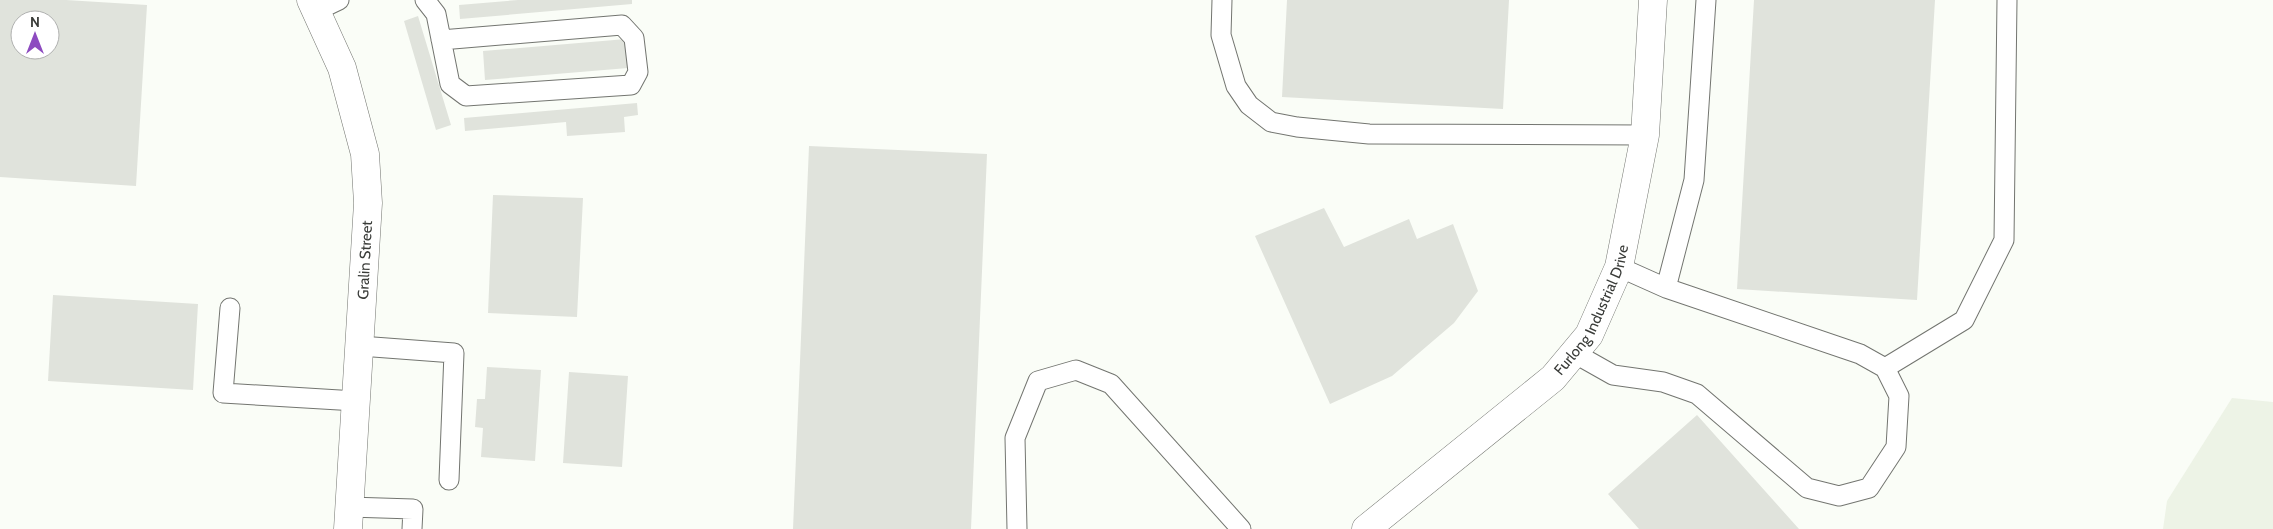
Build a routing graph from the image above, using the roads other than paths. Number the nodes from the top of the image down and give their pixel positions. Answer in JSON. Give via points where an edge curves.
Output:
{"nodes":[{"id":1,"x":425,"y":0,"type":"edge"},
{"id":2,"x":1222,"y":0,"type":"edge"},
{"id":3,"x":1653,"y":0,"type":"edge"},
{"id":4,"x":1706,"y":0,"type":"edge"},
{"id":5,"x":2007,"y":0,"type":"edge"},
{"id":6,"x":322,"y":4,"type":"edge"},
{"id":7,"x":441,"y":40,"type":"junction"},
{"id":8,"x":1645,"y":135,"type":"junction"},
{"id":9,"x":1619,"y":268,"type":"junction"},
{"id":10,"x":1666,"y":288,"type":"junction"},
{"id":11,"x":230,"y":308,"type":"dead end"},
{"id":12,"x":360,"y":346,"type":"junction"},
{"id":13,"x":1574,"y":353,"type":"junction"},
{"id":14,"x":1885,"y":368,"type":"junction"},
{"id":15,"x":356,"y":401,"type":"junction"},
{"id":16,"x":449,"y":480,"type":"dead end"},
{"id":17,"x":348,"y":518,"type":"edge"},
{"id":18,"x":412,"y":529,"type":"edge"},
{"id":19,"x":1017,"y":529,"type":"edge"},
{"id":20,"x":1241,"y":529,"type":"edge"},
{"id":21,"x":1366,"y":529,"type":"edge"}],
"edges":[{"from":1,"to":7,"type":"lane","via":[[436,14]]},
{"from":2,"to":8,"type":"lane","via":[[1222,36],[1236,86],[1249,105],[1271,122],[1369,134]]},
{"from":3,"to":8,"type":"street","name":"Furlong Industrial Drive"},
{"from":4,"to":10,"type":"lane","via":[[1694,180]]},
{"from":5,"to":14,"type":"lane","via":[[2004,240],[1964,320]]},
{"from":6,"to":12,"type":"street","name":"Gralin Street","via":[[365,154],[368,203]]},
{"from":7,"to":7,"type":"lane","via":[[450,84],[466,96],[632,85],[638,72],[634,38],[622,25]]},
{"from":8,"to":9,"type":"street","name":"Furlong Industrial Drive"},
{"from":9,"to":10,"type":"lane"},
{"from":9,"to":13,"type":"street","name":"Furlong Industrial Drive","via":[[1589,334]]},
{"from":10,"to":14,"type":"lane","via":[[1860,354]]},
{"from":11,"to":15,"type":"lane","via":[[223,393]]},
{"from":12,"to":15,"type":"street","name":"Gralin Street"},
{"from":12,"to":16,"type":"lane","via":[[454,353]]},
{"from":13,"to":14,"type":"lane","via":[[1613,375],[1663,382],[1697,394],[1807,488],[1839,496],[1869,488],[1896,447],[1898,396]]},
{"from":13,"to":21,"type":"street","name":"Furlong Industrial Drive","via":[[1553,378]]},
{"from":15,"to":17,"type":"street","name":"Gralin Street"},
{"from":17,"to":18,"type":"lane","via":[[413,509]]},
{"from":19,"to":20,"type":"lane","via":[[1015,438],[1038,380],[1076,370],[1111,384]]}]}
